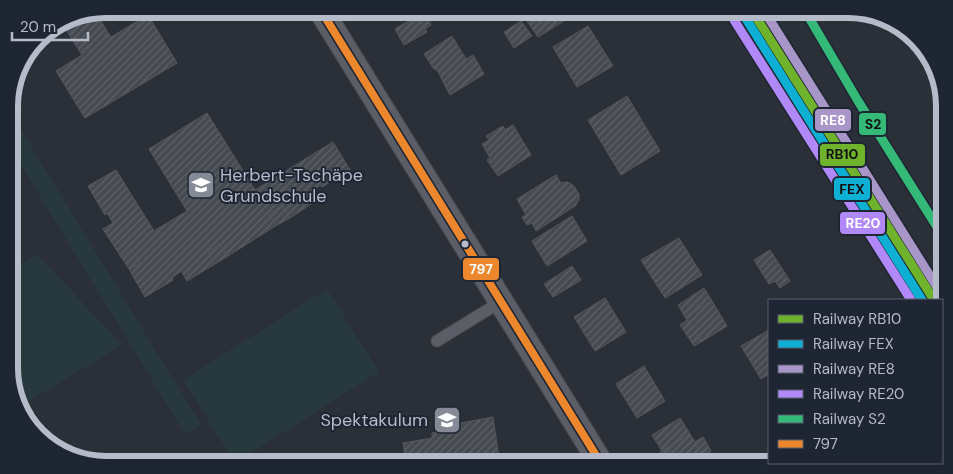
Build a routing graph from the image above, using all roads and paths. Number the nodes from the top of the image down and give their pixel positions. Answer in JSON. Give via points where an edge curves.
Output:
{"nodes":[{"id":1,"x":326,"y":18,"type":"edge"},
{"id":2,"x":502,"y":301,"type":"junction"},
{"id":3,"x":437,"y":341,"type":"dead end"},
{"id":4,"x":597,"y":456,"type":"edge"}],
"edges":[{"from":1,"to":2,"type":"street"},
{"from":2,"to":3,"type":"lane"},
{"from":2,"to":4,"type":"street"}]}
